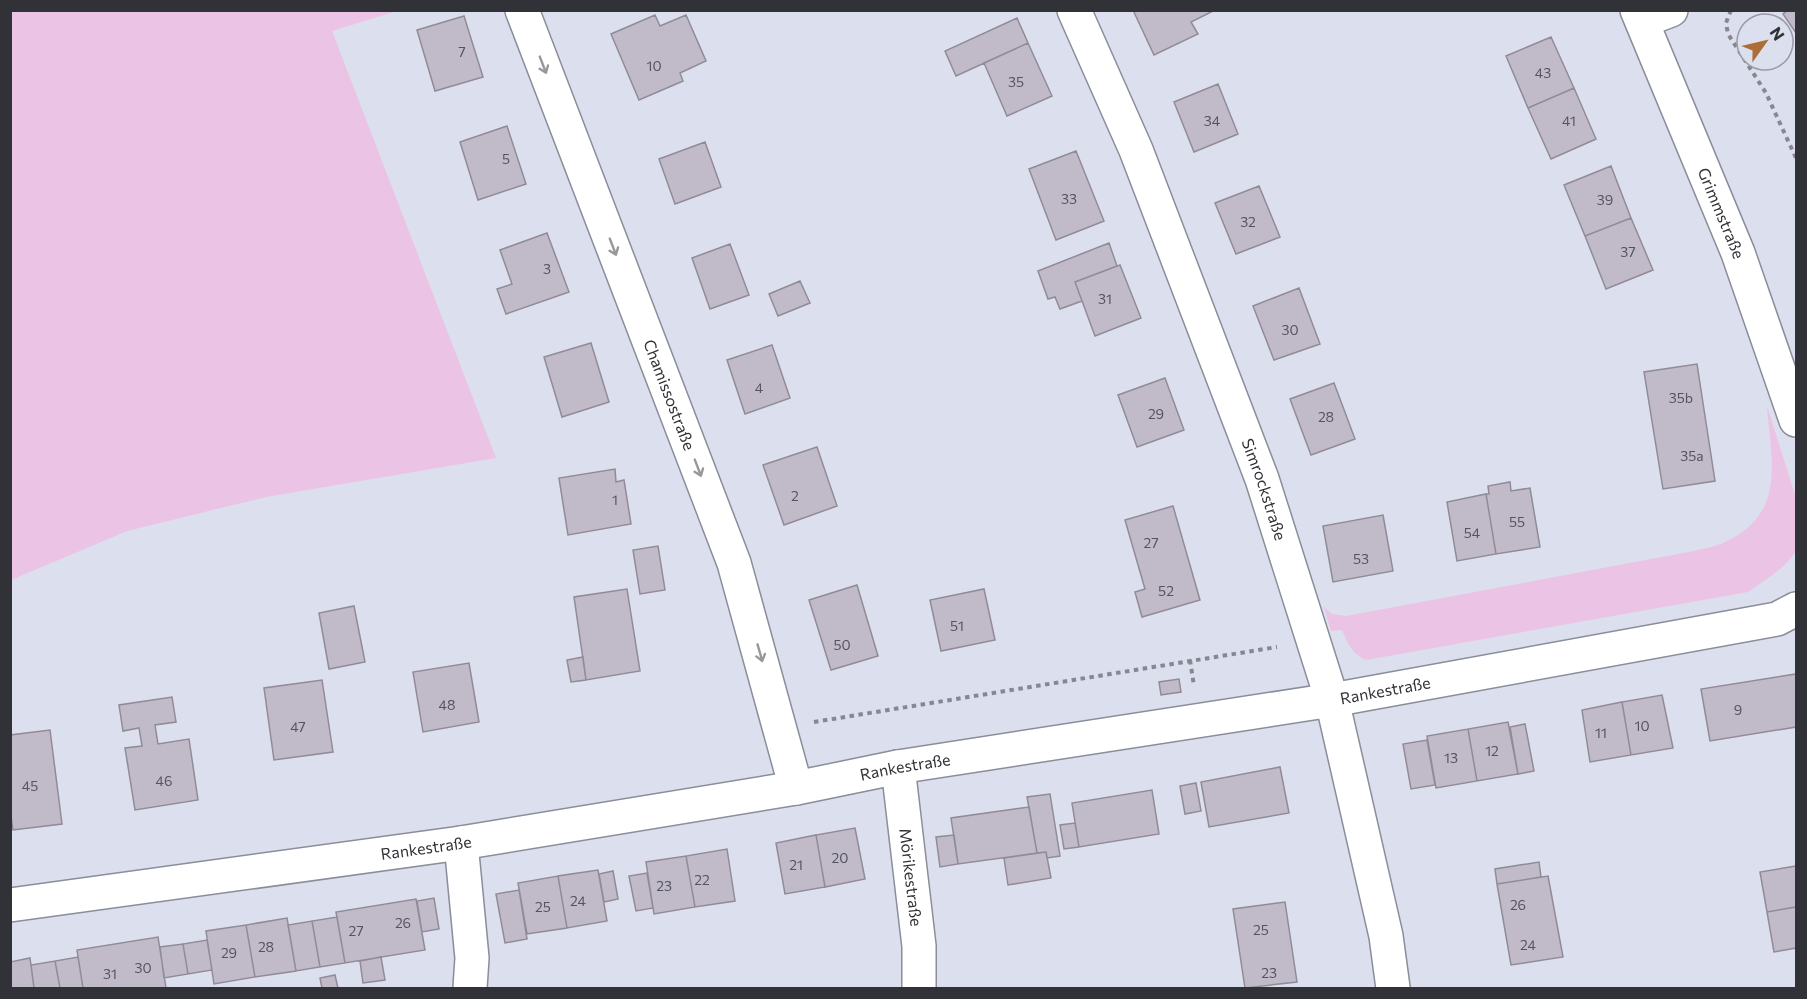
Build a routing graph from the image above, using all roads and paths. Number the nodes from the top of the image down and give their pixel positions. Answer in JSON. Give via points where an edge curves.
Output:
{"nodes":[{"id":1,"x":522,"y":10,"type":"edge"},
{"id":2,"x":1074,"y":10,"type":"edge"},
{"id":3,"x":1731,"y":10,"type":"edge"},
{"id":4,"x":1650,"y":14,"type":"edge"},
{"id":5,"x":1797,"y":158,"type":"edge"},
{"id":6,"x":1797,"y":420,"type":"edge"},
{"id":7,"x":1797,"y":609,"type":"edge"},
{"id":8,"x":1313,"y":641,"type":"junction"},
{"id":9,"x":1332,"y":700,"type":"junction"},
{"id":10,"x":780,"y":727,"type":"junction"},
{"id":11,"x":898,"y":767,"type":"junction"},
{"id":12,"x":796,"y":788,"type":"junction"},
{"id":13,"x":461,"y":843,"type":"junction"},
{"id":14,"x":10,"y":905,"type":"edge"},
{"id":15,"x":470,"y":988,"type":"edge"},
{"id":16,"x":919,"y":988,"type":"edge"},
{"id":17,"x":1393,"y":988,"type":"edge"}],
"edges":[{"from":1,"to":10,"type":"street","name":"Chamissostraße","one_way":true,"via":[[734,563]]},
{"from":2,"to":8,"type":"street","name":"Simrockstraße","via":[[1136,150],[1258,468]]},
{"from":3,"to":5,"type":"path","via":[[1726,22],[1728,34],[1766,93]]},
{"from":4,"to":6,"type":"street","name":"Grimmstraße"},
{"from":7,"to":9,"type":"street","name":"Rankestraße","via":[[1776,618]]},
{"from":8,"to":9,"type":"street","name":"Simrockstraße"},
{"from":8,"to":10,"type":"path"},
{"from":9,"to":11,"type":"street","name":"Rankestraße"},
{"from":9,"to":17,"type":"street","name":"Simrockstraße","via":[[1386,936]]},
{"from":10,"to":12,"type":"street","name":"Chamissostraße"},
{"from":11,"to":12,"type":"street","name":"Rankestraße"},
{"from":11,"to":16,"type":"street","name":"Mörikestraße","via":[[919,946]]},
{"from":12,"to":13,"type":"street","name":"Rankestraße"},
{"from":13,"to":14,"type":"street","name":"Rankestraße"},
{"from":13,"to":15,"type":"street","via":[[472,958]]}]}
